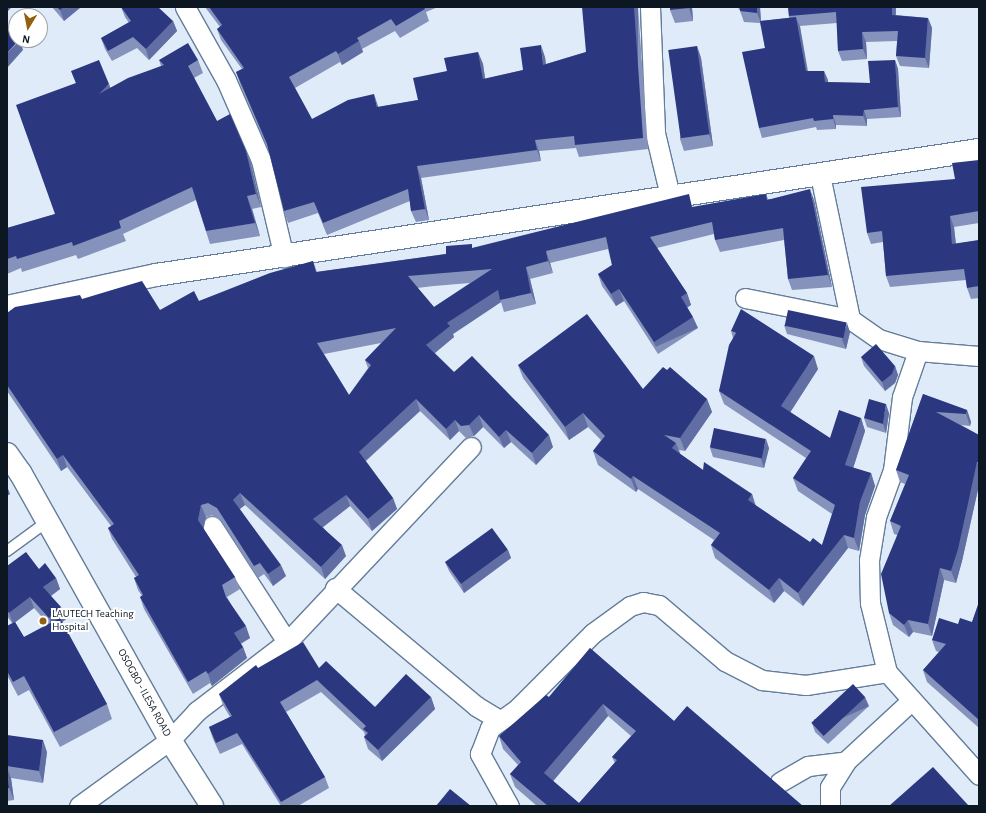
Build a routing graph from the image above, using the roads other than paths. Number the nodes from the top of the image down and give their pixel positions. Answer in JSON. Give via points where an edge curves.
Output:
{"nodes":[{"id":1,"x":185,"y":7,"type":"edge"},
{"id":2,"x":650,"y":7,"type":"edge"},
{"id":3,"x":979,"y":150,"type":"edge"},
{"id":4,"x":820,"y":175,"type":"junction"},
{"id":5,"x":671,"y":200,"type":"junction"},
{"id":6,"x":284,"y":257,"type":"junction"},
{"id":7,"x":745,"y":298,"type":"dead end"},
{"id":8,"x":7,"y":307,"type":"edge"},
{"id":9,"x":850,"y":319,"type":"junction"},
{"id":10,"x":918,"y":351,"type":"junction"},
{"id":11,"x":979,"y":356,"type":"edge"},
{"id":12,"x":471,"y":447,"type":"dead end"},
{"id":13,"x":7,"y":454,"type":"edge"},
{"id":14,"x":48,"y":521,"type":"junction"},
{"id":15,"x":212,"y":526,"type":"dead end"},
{"id":16,"x":7,"y":551,"type":"edge"},
{"id":17,"x":335,"y":588,"type":"junction"},
{"id":18,"x":287,"y":642,"type":"junction"},
{"id":19,"x":887,"y":672,"type":"junction"},
{"id":20,"x":911,"y":701,"type":"junction"},
{"id":21,"x":498,"y":719,"type":"junction"},
{"id":22,"x":170,"y":740,"type":"junction"},
{"id":23,"x":846,"y":761,"type":"junction"},
{"id":24,"x":979,"y":775,"type":"edge"},
{"id":25,"x":780,"y":782,"type":"dead end"},
{"id":26,"x":79,"y":806,"type":"edge"},
{"id":27,"x":212,"y":806,"type":"edge"},
{"id":28,"x":510,"y":806,"type":"edge"},
{"id":29,"x":830,"y":806,"type":"edge"}],
"edges":[{"from":1,"to":6,"type":"street","via":[[226,80],[261,160]]},
{"from":2,"to":5,"type":"street","via":[[655,133]]},
{"from":3,"to":4,"type":"street"},
{"from":4,"to":5,"type":"street"},
{"from":4,"to":9,"type":"street"},
{"from":5,"to":6,"type":"street"},
{"from":6,"to":8,"type":"street","via":[[156,275]]},
{"from":7,"to":9,"type":"street"},
{"from":9,"to":10,"type":"street","via":[[879,339]]},
{"from":10,"to":11,"type":"street"},
{"from":10,"to":19,"type":"street","via":[[902,397],[893,470],[876,517],[869,560],[870,603]]},
{"from":12,"to":17,"type":"street"},
{"from":13,"to":14,"type":"street","name":"OSOGBO - ILESA ROAD"},
{"from":14,"to":16,"type":"lane"},
{"from":14,"to":22,"type":"street","name":"OSOGBO - ILESA ROAD"},
{"from":15,"to":18,"type":"street"},
{"from":17,"to":18,"type":"street"},
{"from":17,"to":21,"type":"street","via":[[476,706]]},
{"from":18,"to":22,"type":"street","via":[[197,711]]},
{"from":19,"to":20,"type":"street"},
{"from":19,"to":21,"type":"street","via":[[806,685],[762,680],[725,661],[672,613],[659,605],[643,602],[630,606],[593,633],[516,709]]},
{"from":20,"to":23,"type":"street"},
{"from":20,"to":24,"type":"street"},
{"from":21,"to":28,"type":"street","via":[[480,754]]},
{"from":22,"to":26,"type":"street"},
{"from":22,"to":27,"type":"street","name":"OSOGBO - ILESA ROAD"},
{"from":23,"to":25,"type":"street","via":[[808,766]]},
{"from":23,"to":29,"type":"street","via":[[830,787]]}]}
